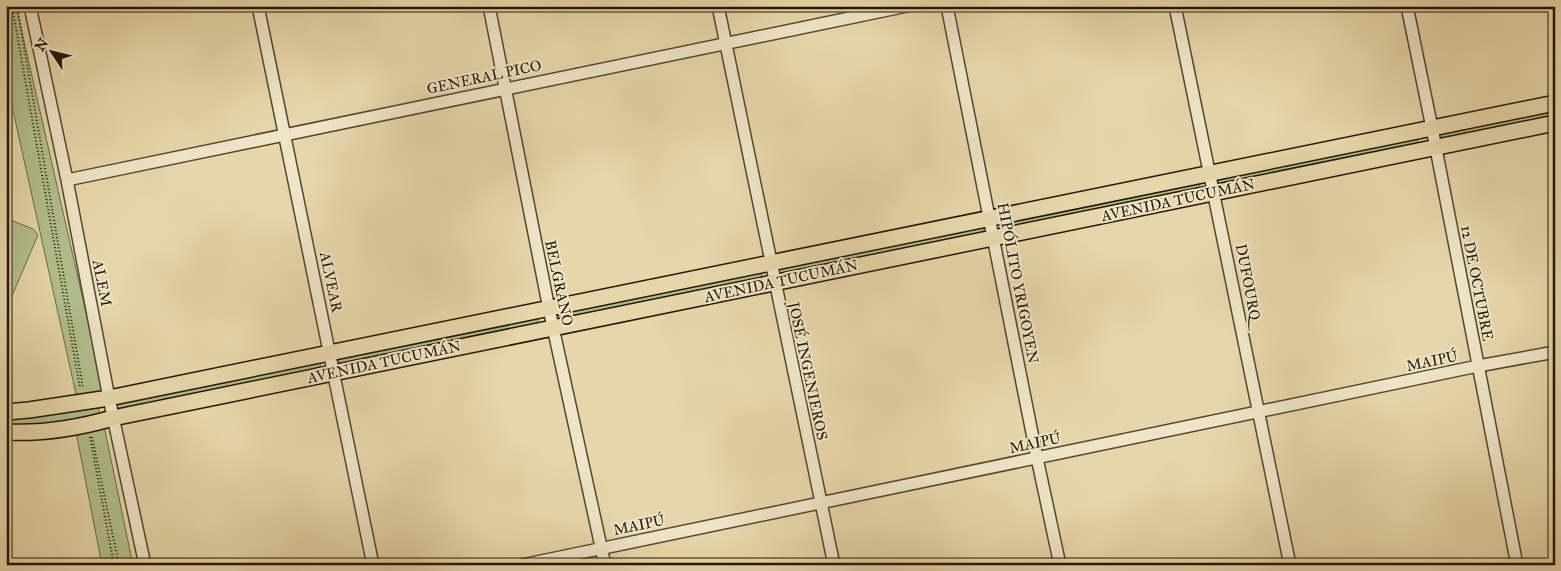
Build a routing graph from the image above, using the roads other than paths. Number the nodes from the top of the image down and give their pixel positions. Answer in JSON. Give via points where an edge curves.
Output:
{"nodes":[{"id":1,"x":30,"y":6,"type":"edge"},
{"id":2,"x":258,"y":6,"type":"edge"},
{"id":3,"x":488,"y":6,"type":"edge"},
{"id":4,"x":718,"y":6,"type":"edge"},
{"id":5,"x":907,"y":6,"type":"edge"},
{"id":6,"x":946,"y":6,"type":"edge"},
{"id":7,"x":1175,"y":6,"type":"edge"},
{"id":8,"x":1407,"y":6,"type":"edge"},
{"id":9,"x":725,"y":43,"type":"junction"},
{"id":10,"x":504,"y":88,"type":"junction"},
{"id":11,"x":1555,"y":103,"type":"edge"},
{"id":12,"x":1555,"y":123,"type":"edge"},
{"id":13,"x":1432,"y":128,"type":"junction"},
{"id":14,"x":285,"y":134,"type":"junction"},
{"id":15,"x":1436,"y":147,"type":"junction"},
{"id":16,"x":1211,"y":174,"type":"junction"},
{"id":17,"x":67,"y":180,"type":"junction"},
{"id":18,"x":1215,"y":192,"type":"junction"},
{"id":19,"x":990,"y":219,"type":"junction"},
{"id":20,"x":994,"y":238,"type":"junction"},
{"id":21,"x":771,"y":263,"type":"junction"},
{"id":22,"x":774,"y":282,"type":"junction"},
{"id":23,"x":549,"y":308,"type":"junction"},
{"id":24,"x":553,"y":328,"type":"junction"},
{"id":25,"x":1555,"y":352,"type":"edge"},
{"id":26,"x":331,"y":353,"type":"junction"},
{"id":27,"x":1478,"y":366,"type":"junction"},
{"id":28,"x":335,"y":372,"type":"junction"},
{"id":29,"x":108,"y":398,"type":"junction"},
{"id":30,"x":6,"y":412,"type":"edge"},
{"id":31,"x":1259,"y":412,"type":"junction"},
{"id":32,"x":113,"y":418,"type":"junction"},
{"id":33,"x":6,"y":432,"type":"edge"},
{"id":34,"x":1037,"y":458,"type":"junction"},
{"id":35,"x":822,"y":503,"type":"junction"},
{"id":36,"x":602,"y":548,"type":"junction"},
{"id":37,"x":145,"y":565,"type":"edge"},
{"id":38,"x":373,"y":565,"type":"edge"},
{"id":39,"x":522,"y":565,"type":"edge"},
{"id":40,"x":605,"y":565,"type":"edge"},
{"id":41,"x":834,"y":565,"type":"edge"},
{"id":42,"x":1060,"y":565,"type":"edge"},
{"id":43,"x":1290,"y":565,"type":"edge"},
{"id":44,"x":1517,"y":565,"type":"edge"}],
"edges":[{"from":1,"to":17,"type":"street","name":"ALEM"},
{"from":2,"to":14,"type":"street","name":"ALVEAR"},
{"from":3,"to":10,"type":"street","name":"BELGRANO"},
{"from":4,"to":9,"type":"street","name":"JOSÉ INGENIEROS"},
{"from":5,"to":9,"type":"street","name":"GENERAL PICO"},
{"from":6,"to":19,"type":"street","name":"HIPÓLITO YRIGOYEN"},
{"from":7,"to":16,"type":"street","name":"DUFOURQ"},
{"from":8,"to":13,"type":"street","name":"12 DE OCTUBRE"},
{"from":9,"to":10,"type":"street","name":"GENERAL PICO"},
{"from":9,"to":21,"type":"street","name":"JOSÉ INGENIEROS"},
{"from":10,"to":14,"type":"street","name":"GENERAL PICO"},
{"from":10,"to":23,"type":"street","name":"BELGRANO"},
{"from":11,"to":13,"type":"main road","name":"AVENIDA TUCUMÁN"},
{"from":12,"to":15,"type":"main road","name":"AVENIDA TUCUMÁN"},
{"from":13,"to":15,"type":"street","name":"12 DE OCTUBRE"},
{"from":13,"to":16,"type":"main road","name":"AVENIDA TUCUMÁN"},
{"from":14,"to":17,"type":"street","name":"GENERAL PICO"},
{"from":14,"to":26,"type":"street","name":"ALVEAR"},
{"from":15,"to":18,"type":"main road","name":"AVENIDA TUCUMÁN"},
{"from":15,"to":27,"type":"street","name":"12 DE OCTUBRE"},
{"from":16,"to":18,"type":"street","name":"DUFOURQ"},
{"from":16,"to":19,"type":"main road","name":"AVENIDA TUCUMÁN"},
{"from":17,"to":29,"type":"street","name":"ALEM"},
{"from":18,"to":20,"type":"main road","name":"AVENIDA TUCUMÁN"},
{"from":18,"to":31,"type":"street","name":"DUFOURQ"},
{"from":19,"to":20,"type":"street","name":"HIPÓLITO YRIGOYEN"},
{"from":19,"to":21,"type":"main road","name":"AVENIDA TUCUMÁN"},
{"from":20,"to":22,"type":"main road","name":"AVENIDA TUCUMÁN"},
{"from":20,"to":34,"type":"street","name":"HIPÓLITO YRIGOYEN"},
{"from":21,"to":22,"type":"street","name":"JOSÉ INGENIEROS"},
{"from":21,"to":23,"type":"main road","name":"AVENIDA TUCUMÁN"},
{"from":22,"to":24,"type":"main road","name":"AVENIDA TUCUMÁN"},
{"from":22,"to":35,"type":"street","name":"JOSÉ INGENIEROS"},
{"from":23,"to":24,"type":"street","name":"BELGRANO"},
{"from":23,"to":26,"type":"main road","name":"AVENIDA TUCUMÁN"},
{"from":24,"to":28,"type":"main road","name":"AVENIDA TUCUMÁN"},
{"from":24,"to":36,"type":"street","name":"BELGRANO"},
{"from":25,"to":27,"type":"street","name":"MAIPÚ"},
{"from":26,"to":28,"type":"street","name":"ALVEAR"},
{"from":26,"to":29,"type":"main road","name":"AVENIDA TUCUMÁN"},
{"from":27,"to":31,"type":"street","name":"MAIPÚ"},
{"from":27,"to":44,"type":"street","name":"12 DE OCTUBRE"},
{"from":28,"to":32,"type":"main road","name":"AVENIDA TUCUMÁN"},
{"from":28,"to":38,"type":"street","name":"ALVEAR"},
{"from":29,"to":30,"type":"main road","name":"AVENIDA TUCUMÁN"},
{"from":29,"to":32,"type":"street","name":"ALEM"},
{"from":31,"to":34,"type":"street","name":"MAIPÚ"},
{"from":31,"to":43,"type":"street","name":"DUFOURQ"},
{"from":32,"to":33,"type":"main road","name":"AVENIDA TUCUMÁN","via":[[46,432]]},
{"from":32,"to":37,"type":"street","name":"ALEM"},
{"from":34,"to":35,"type":"street","name":"MAIPÚ"},
{"from":34,"to":42,"type":"street","name":"HIPÓLITO YRIGOYEN"},
{"from":35,"to":36,"type":"street","name":"MAIPÚ"},
{"from":35,"to":41,"type":"street","name":"JOSÉ INGENIEROS"},
{"from":36,"to":39,"type":"street","name":"MAIPÚ"},
{"from":36,"to":40,"type":"street","name":"BELGRANO"}]}
